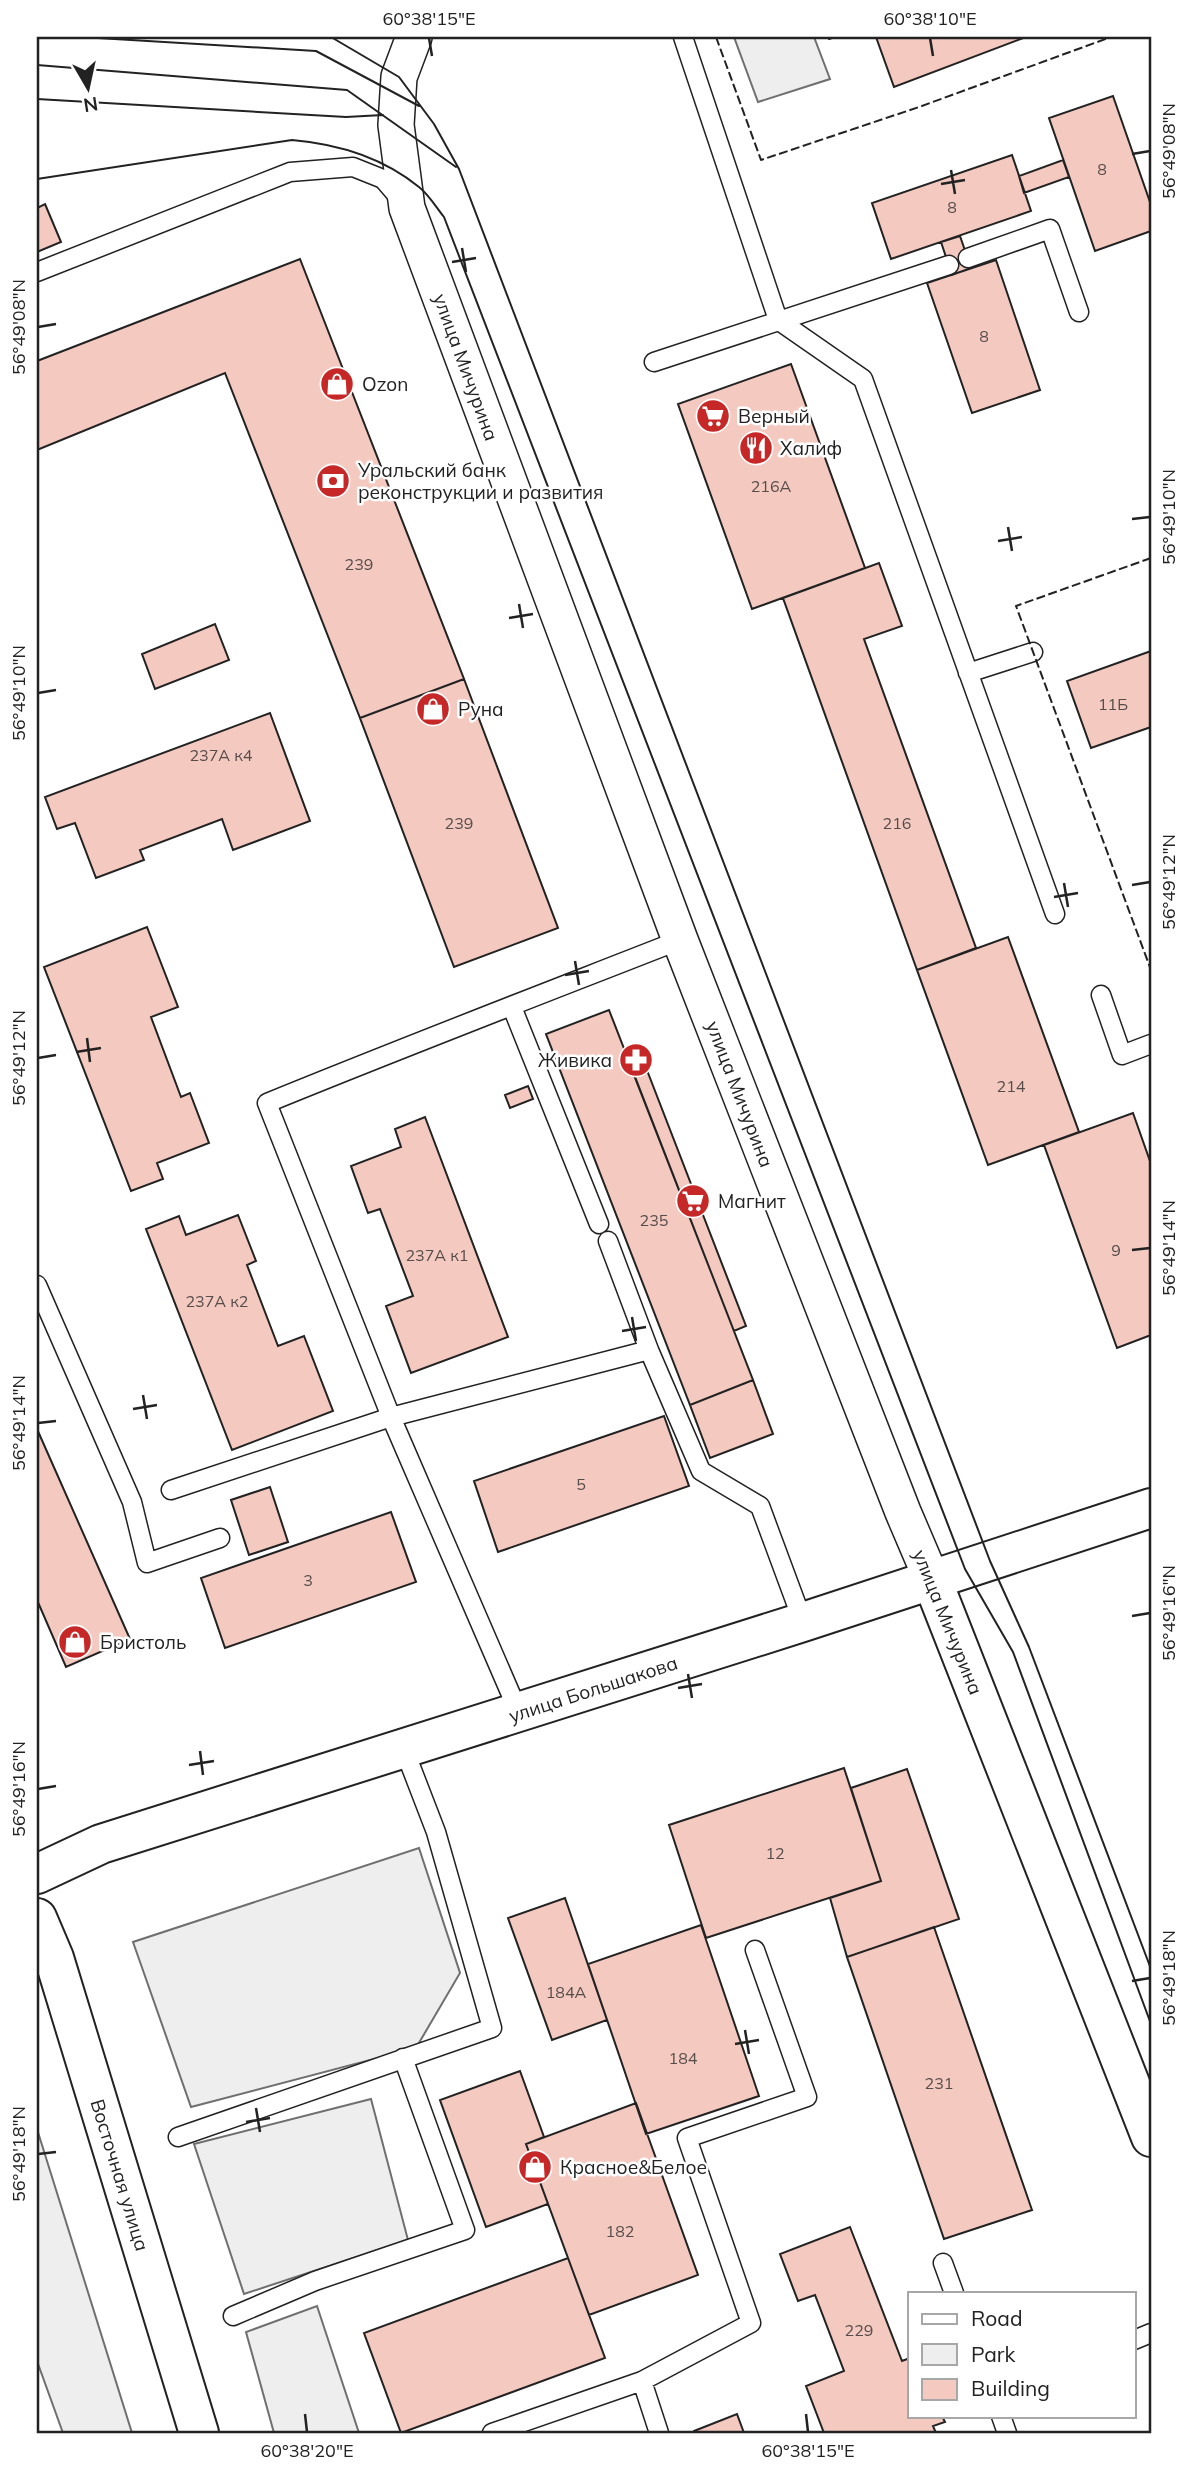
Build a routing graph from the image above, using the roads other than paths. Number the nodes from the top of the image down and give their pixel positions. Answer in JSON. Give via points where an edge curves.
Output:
{"nodes":[{"id":1,"x":414,"y":37,"type":"edge"},
{"id":2,"x":683,"y":37,"type":"edge"},
{"id":3,"x":407,"y":208,"type":"junction"},
{"id":4,"x":968,"y":258,"type":"dead end"},
{"id":5,"x":948,"y":265,"type":"dead end"},
{"id":6,"x":37,"y":272,"type":"edge"},
{"id":7,"x":1079,"y":312,"type":"dead end"},
{"id":8,"x":778,"y":320,"type":"junction"},
{"id":9,"x":654,"y":362,"type":"dead end"},
{"id":10,"x":1033,"y":652,"type":"dead end"},
{"id":11,"x":968,"y":673,"type":"junction"},
{"id":12,"x":1055,"y":914,"type":"dead end"},
{"id":13,"x":680,"y":940,"type":"junction"},
{"id":14,"x":1101,"y":995,"type":"dead end"},
{"id":15,"x":512,"y":1007,"type":"junction"},
{"id":16,"x":1151,"y":1044,"type":"edge"},
{"id":17,"x":599,"y":1224,"type":"dead end"},
{"id":18,"x":608,"y":1241,"type":"dead end"},
{"id":19,"x":37,"y":1285,"type":"edge"},
{"id":20,"x":649,"y":1350,"type":"junction"},
{"id":21,"x":391,"y":1417,"type":"junction"},
{"id":22,"x":171,"y":1490,"type":"dead end"},
{"id":23,"x":1151,"y":1508,"type":"edge"},
{"id":24,"x":219,"y":1538,"type":"dead end"},
{"id":25,"x":932,"y":1580,"type":"junction"},
{"id":26,"x":803,"y":1622,"type":"junction"},
{"id":27,"x":519,"y":1713,"type":"junction"},
{"id":28,"x":404,"y":1749,"type":"junction"},
{"id":29,"x":37,"y":1874,"type":"edge"},
{"id":30,"x":37,"y":1918,"type":"edge"},
{"id":31,"x":755,"y":1950,"type":"dead end"},
{"id":32,"x":402,"y":2058,"type":"junction"},
{"id":33,"x":178,"y":2137,"type":"dead end"},
{"id":34,"x":1151,"y":2137,"type":"edge"},
{"id":35,"x":943,"y":2263,"type":"dead end"},
{"id":36,"x":954,"y":2292,"type":"edge"},
{"id":37,"x":233,"y":2316,"type":"dead end"},
{"id":38,"x":642,"y":2381,"type":"junction"},
{"id":39,"x":199,"y":2433,"type":"edge"},
{"id":40,"x":492,"y":2433,"type":"edge"},
{"id":41,"x":659,"y":2433,"type":"edge"}],
"edges":[{"from":1,"to":3,"type":"street","name":"улица Мичурина","via":[[399,77],[396,125]]},
{"from":2,"to":8,"type":"lane"},
{"from":3,"to":6,"type":"lane","via":[[383,179],[354,167],[290,172]]},
{"from":3,"to":13,"type":"street","name":"улица Мичурина"},
{"from":4,"to":7,"type":"lane","via":[[1050,229]]},
{"from":5,"to":8,"type":"lane"},
{"from":8,"to":9,"type":"lane"},
{"from":8,"to":11,"type":"lane","via":[[863,379]]},
{"from":10,"to":11,"type":"lane"},
{"from":11,"to":12,"type":"lane"},
{"from":13,"to":15,"type":"lane"},
{"from":13,"to":25,"type":"street","name":"улица Мичурина"},
{"from":14,"to":16,"type":"lane","via":[[1122,1055]]},
{"from":15,"to":17,"type":"lane"},
{"from":15,"to":21,"type":"lane","via":[[431,1035],[267,1104]]},
{"from":18,"to":20,"type":"lane"},
{"from":19,"to":24,"type":"lane","via":[[132,1502],[147,1563]]},
{"from":20,"to":21,"type":"lane"},
{"from":20,"to":26,"type":"lane","via":[[701,1471],[760,1506]]},
{"from":21,"to":22,"type":"lane"},
{"from":21,"to":27,"type":"lane"},
{"from":23,"to":25,"type":"street","name":"улица Большакова"},
{"from":25,"to":26,"type":"street","name":"улица Большакова"},
{"from":25,"to":34,"type":"street","name":"улица Мичурина"},
{"from":26,"to":27,"type":"street","name":"улица Большакова"},
{"from":27,"to":28,"type":"street","name":"улица Большакова"},
{"from":28,"to":29,"type":"street","name":"улица Большакова","via":[[101,1843]]},
{"from":28,"to":32,"type":"lane","via":[[436,1832],[492,2028]]},
{"from":30,"to":39,"type":"street","name":"Восточная улица","via":[[54,1958]]},
{"from":31,"to":38,"type":"lane","via":[[807,2097],[687,2138],[751,2323]]},
{"from":32,"to":33,"type":"lane"},
{"from":32,"to":37,"type":"lane","via":[[465,2230],[315,2281]]},
{"from":35,"to":36,"type":"lane"},
{"from":38,"to":40,"type":"lane"},
{"from":38,"to":41,"type":"lane"}]}
